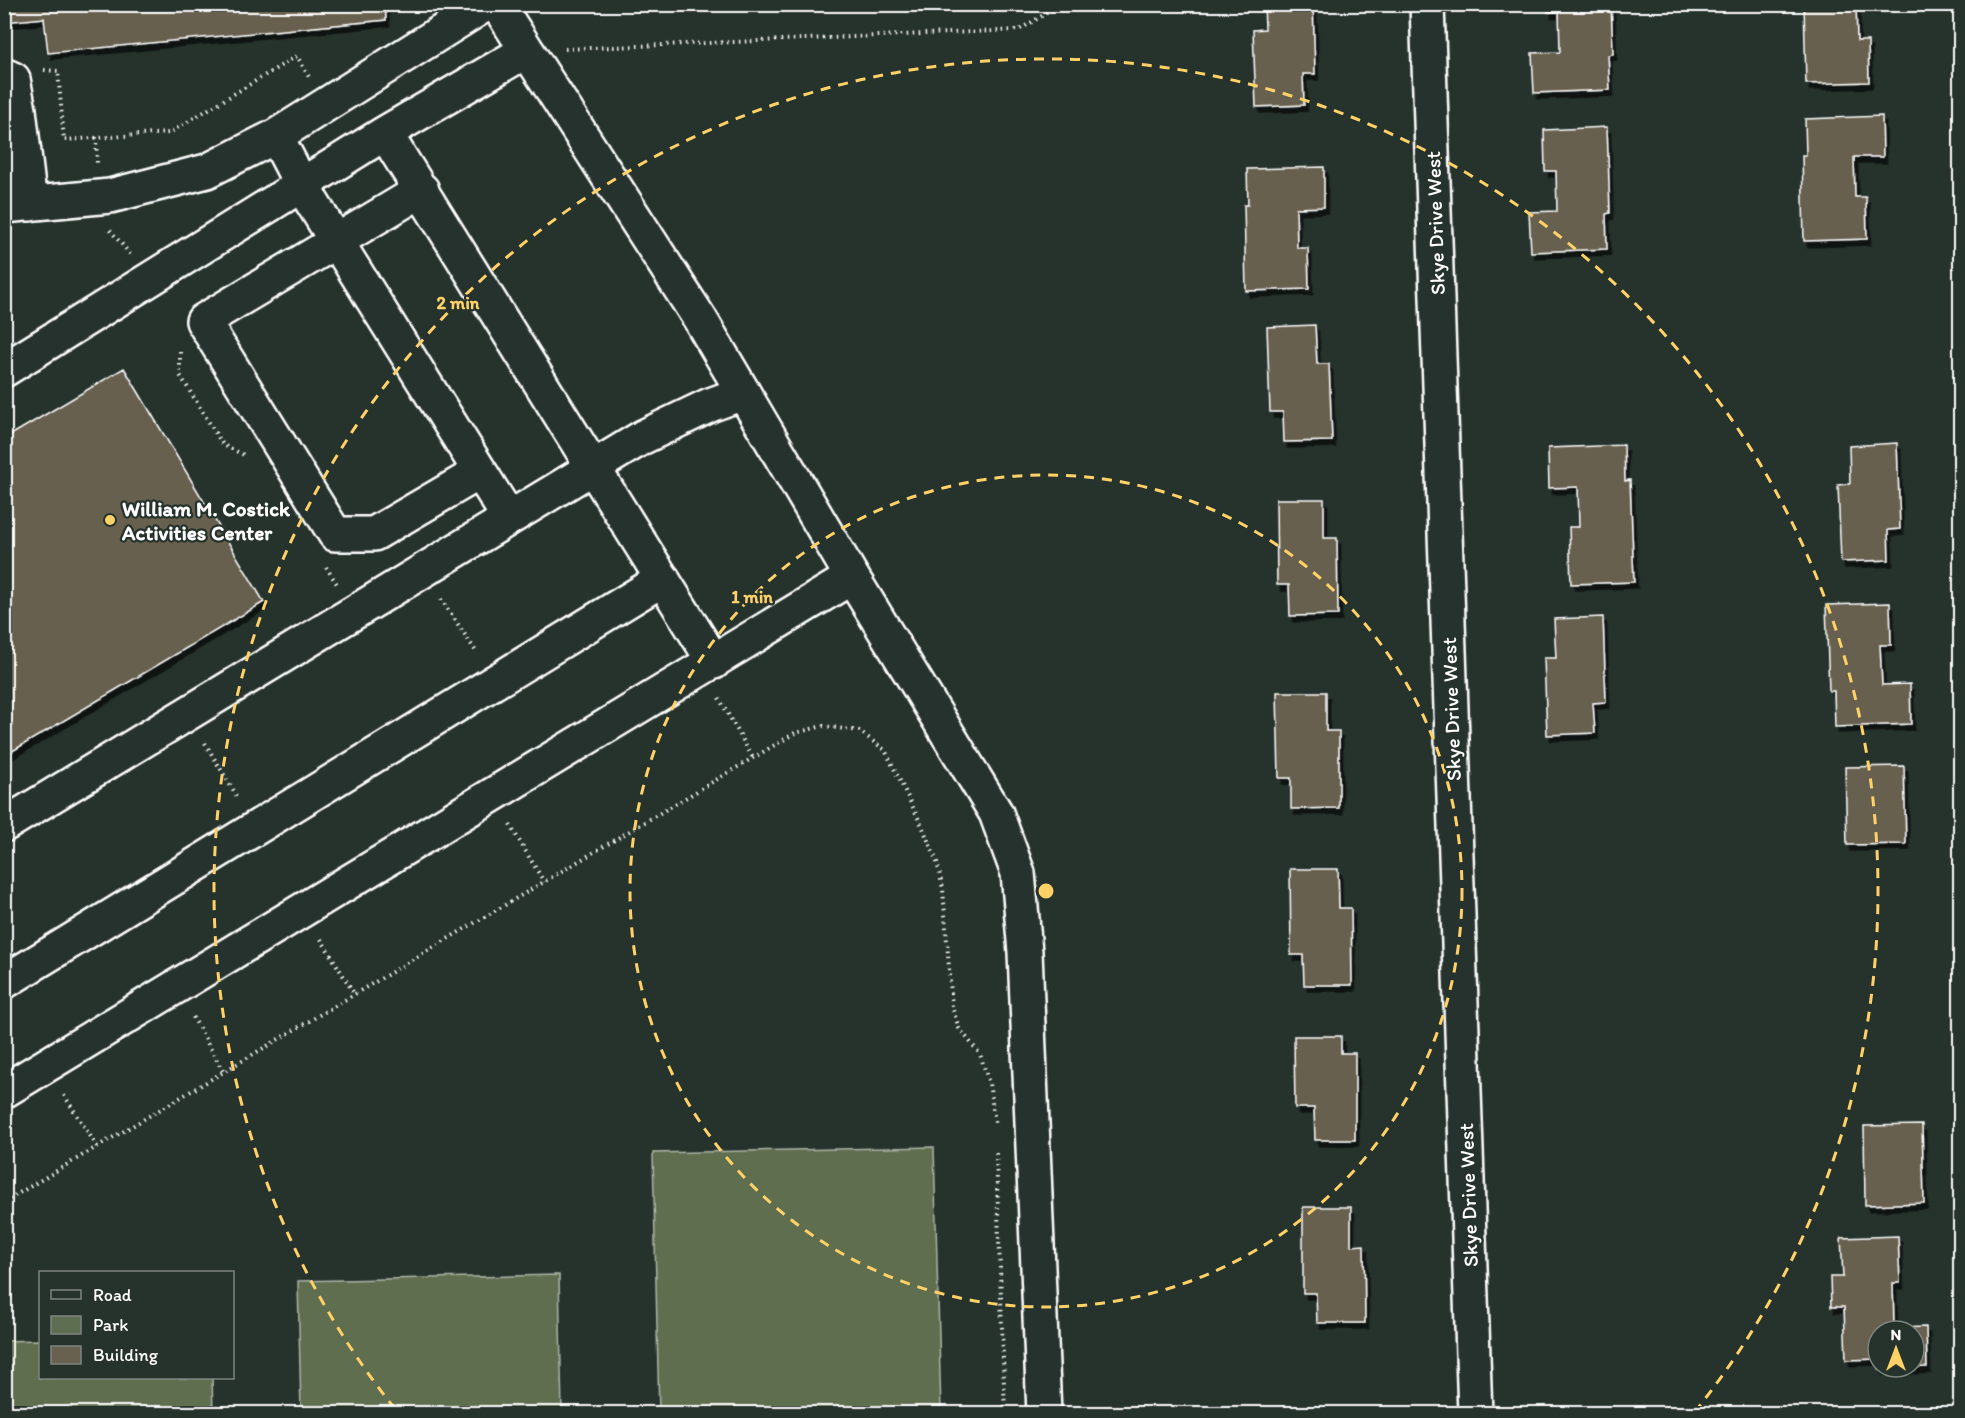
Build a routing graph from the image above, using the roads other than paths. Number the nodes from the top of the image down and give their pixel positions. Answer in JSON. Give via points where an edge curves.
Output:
{"nodes":[{"id":1,"x":486,"y":4,"type":"edge"},
{"id":2,"x":497,"y":4,"type":"edge"},
{"id":3,"x":1427,"y":4,"type":"edge"},
{"id":4,"x":526,"y":51,"type":"junction"},
{"id":5,"x":4,"y":75,"type":"edge"},
{"id":6,"x":386,"y":133,"type":"junction"},
{"id":7,"x":276,"y":136,"type":"junction"},
{"id":8,"x":302,"y":186,"type":"junction"},
{"id":9,"x":422,"y":190,"type":"junction"},
{"id":10,"x":17,"y":205,"type":"edge"},
{"id":11,"x":336,"y":241,"type":"junction"},
{"id":12,"x":4,"y":370,"type":"edge"},
{"id":13,"x":743,"y":393,"type":"junction"},
{"id":14,"x":593,"y":467,"type":"junction"},
{"id":15,"x":480,"y":472,"type":"junction"},
{"id":16,"x":509,"y":518,"type":"junction"},
{"id":17,"x":852,"y":578,"type":"junction"},
{"id":18,"x":663,"y":579,"type":"junction"},
{"id":19,"x":707,"y":666,"type":"junction"},
{"id":20,"x":4,"y":825,"type":"edge"},
{"id":21,"x":4,"y":982,"type":"edge"},
{"id":22,"x":4,"y":1091,"type":"edge"},
{"id":23,"x":1044,"y":1413,"type":"edge"},
{"id":24,"x":1475,"y":1413,"type":"edge"}],
"edges":[{"from":1,"to":7,"type":"street"},
{"from":2,"to":4,"type":"street"},
{"from":3,"to":24,"type":"street","name":"Skye Drive West"},
{"from":4,"to":6,"type":"street"},
{"from":4,"to":13,"type":"street","via":[[700,319]]},
{"from":5,"to":10,"type":"street","via":[[13,79],[19,110]]},
{"from":6,"to":8,"type":"street"},
{"from":6,"to":9,"type":"street"},
{"from":7,"to":8,"type":"street"},
{"from":7,"to":10,"type":"street","via":[[207,171],[110,196]]},
{"from":8,"to":11,"type":"street"},
{"from":8,"to":12,"type":"street"},
{"from":9,"to":11,"type":"street"},
{"from":9,"to":14,"type":"street"},
{"from":11,"to":15,"type":"street"},
{"from":11,"to":15,"type":"street","via":[[203,321],[334,534],[374,534]]},
{"from":13,"to":14,"type":"street","via":[[643,436]]},
{"from":13,"to":17,"type":"street"},
{"from":14,"to":16,"type":"street"},
{"from":14,"to":18,"type":"street"},
{"from":15,"to":16,"type":"street"},
{"from":16,"to":20,"type":"street"},
{"from":17,"to":19,"type":"street"},
{"from":17,"to":23,"type":"street","via":[[996,813],[1018,873],[1025,952]]},
{"from":18,"to":19,"type":"street"},
{"from":18,"to":21,"type":"street"},
{"from":19,"to":22,"type":"street"}]}
